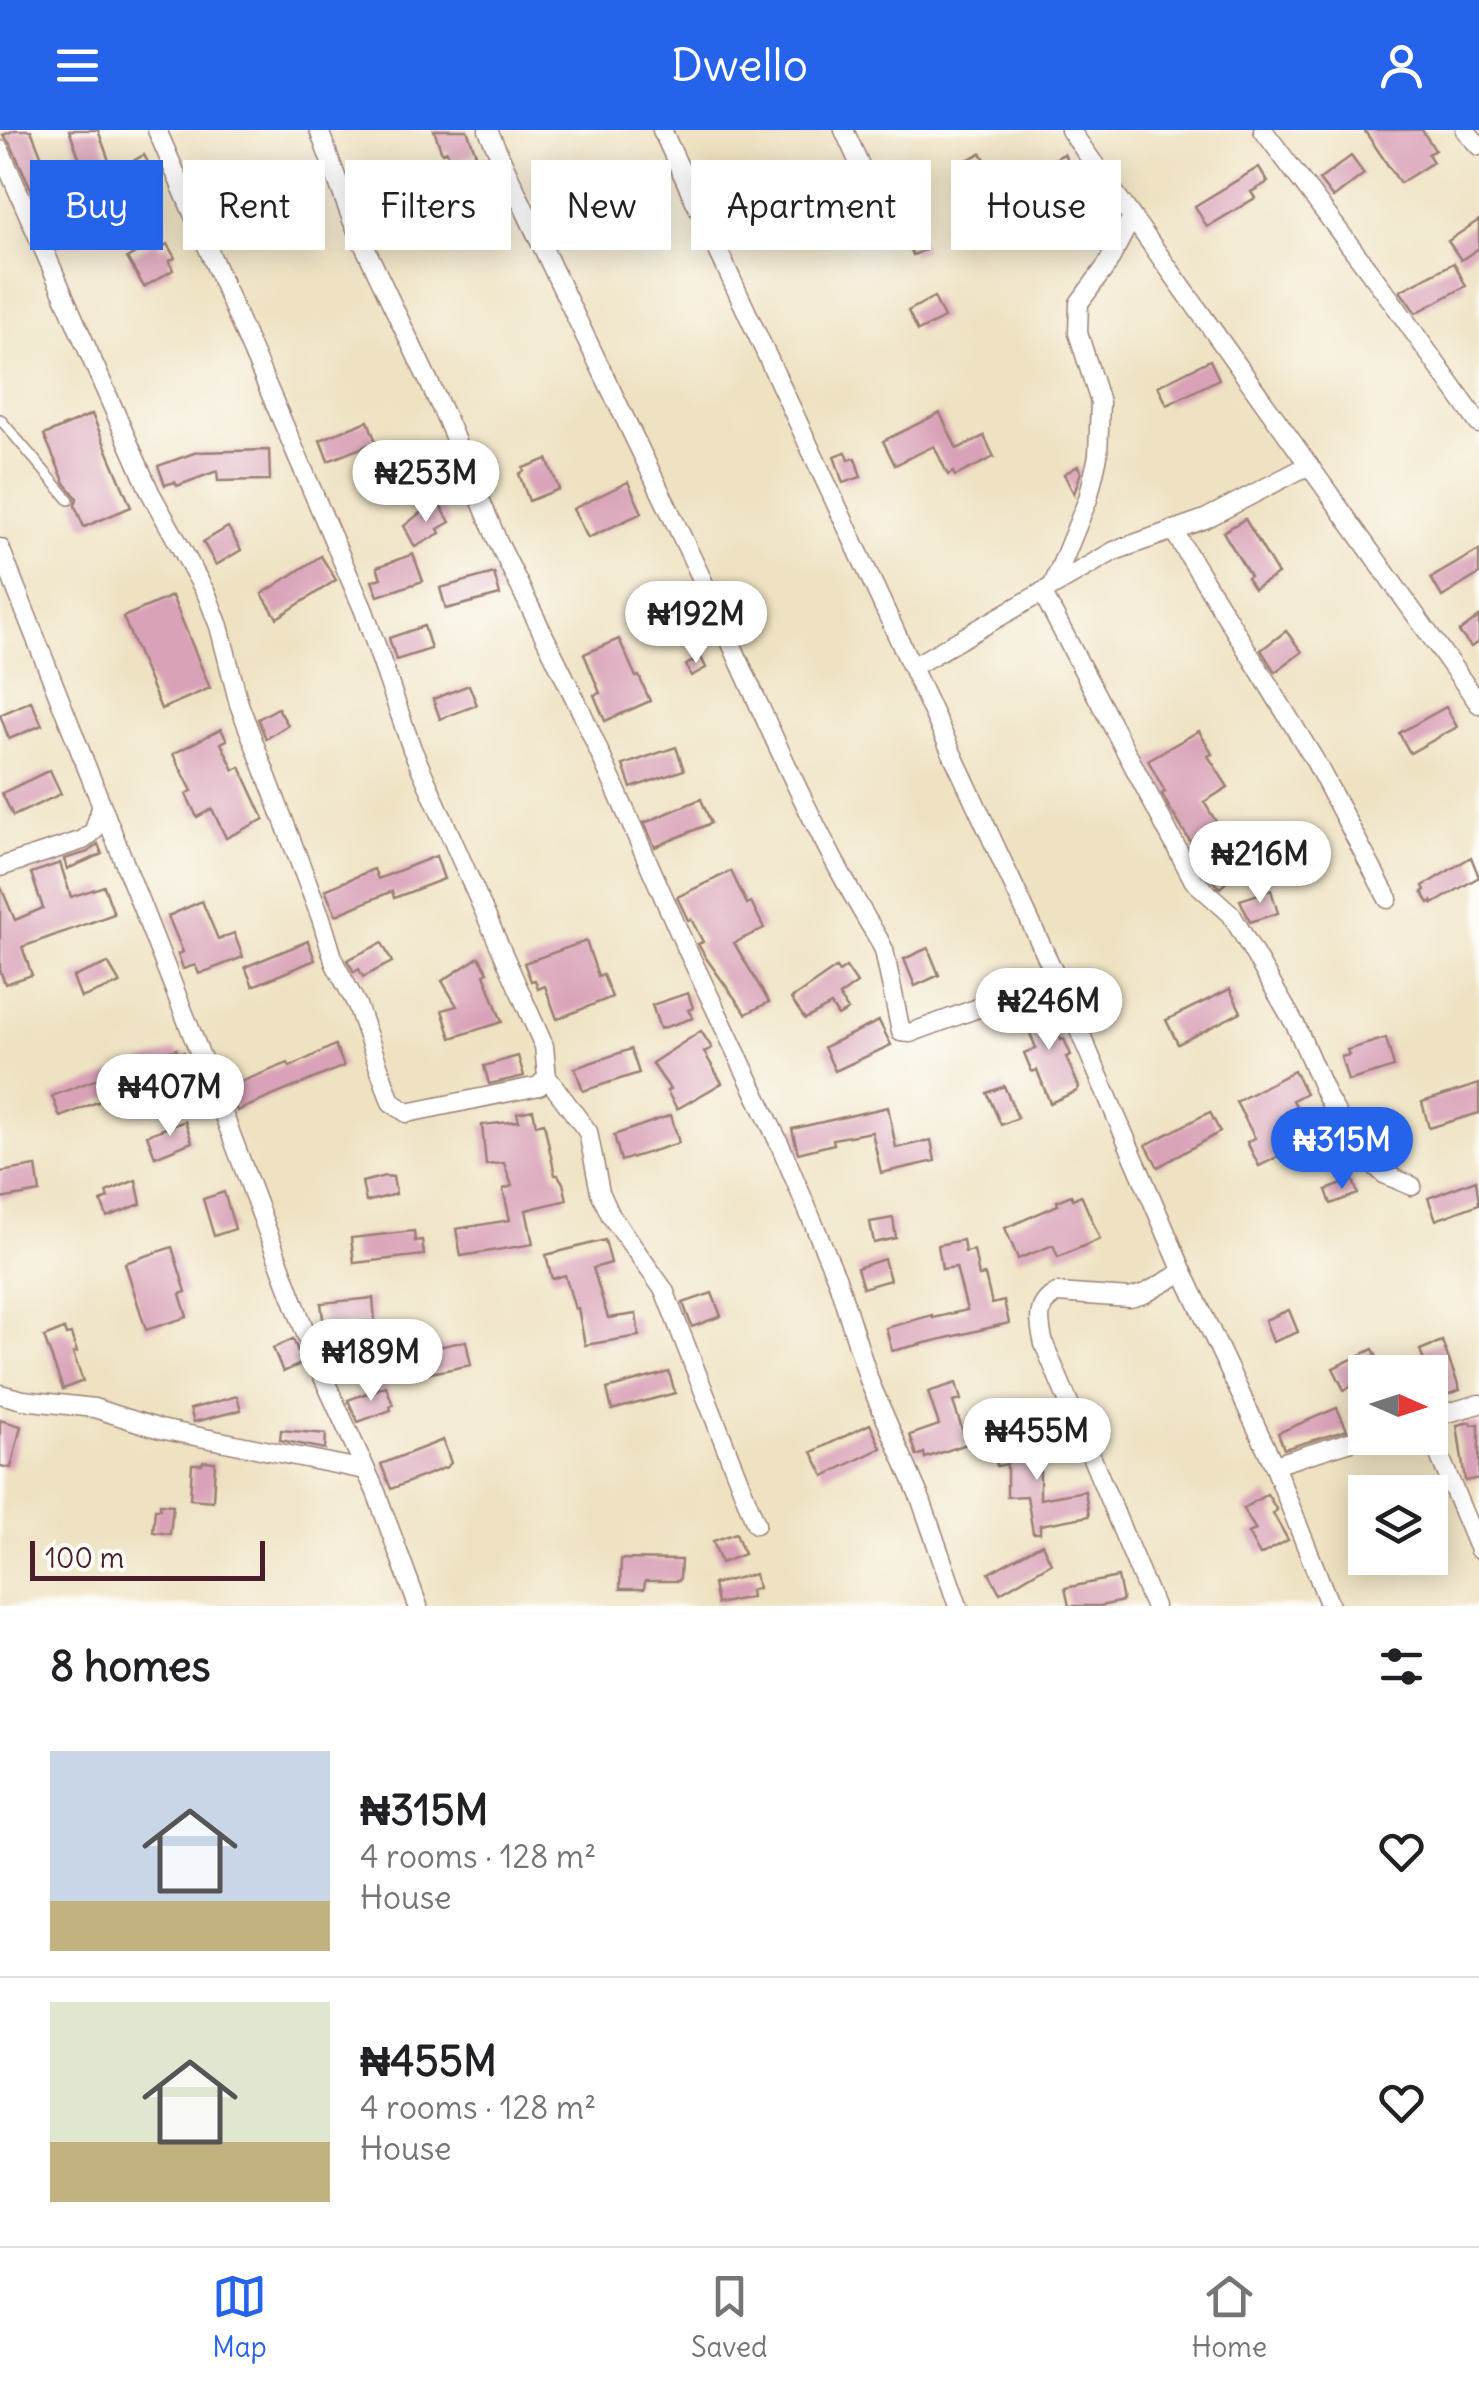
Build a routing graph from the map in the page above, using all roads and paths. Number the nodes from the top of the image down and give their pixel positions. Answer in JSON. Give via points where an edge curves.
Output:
{"nodes":[{"id":1,"x":156,"y":130,"type":"edge"},
{"id":2,"x":318,"y":130,"type":"edge"},
{"id":3,"x":488,"y":130,"type":"edge"},
{"id":4,"x":662,"y":130,"type":"edge"},
{"id":5,"x":844,"y":130,"type":"edge"},
{"id":6,"x":1070,"y":130,"type":"edge"},
{"id":7,"x":1263,"y":130,"type":"edge"},
{"id":8,"x":1465,"y":130,"type":"edge"},
{"id":9,"x":1479,"y":146,"type":"edge"},
{"id":10,"x":0,"y":150,"type":"edge"},
{"id":11,"x":857,"y":160,"type":"edge"},
{"id":12,"x":1131,"y":219,"type":"junction"},
{"id":13,"x":0,"y":419,"type":"edge"},
{"id":14,"x":1479,"y":424,"type":"edge"},
{"id":15,"x":1309,"y":465,"type":"junction"},
{"id":16,"x":70,"y":500,"type":"dead end"},
{"id":17,"x":1173,"y":530,"type":"junction"},
{"id":18,"x":0,"y":548,"type":"edge"},
{"id":19,"x":1047,"y":589,"type":"junction"},
{"id":20,"x":914,"y":666,"type":"junction"},
{"id":21,"x":1479,"y":704,"type":"edge"},
{"id":22,"x":101,"y":808,"type":"junction"},
{"id":23,"x":0,"y":867,"type":"edge"},
{"id":24,"x":1388,"y":900,"type":"dead end"},
{"id":25,"x":1057,"y":979,"type":"junction"},
{"id":26,"x":547,"y":1078,"type":"junction"},
{"id":27,"x":1412,"y":1186,"type":"dead end"},
{"id":28,"x":1183,"y":1272,"type":"junction"},
{"id":29,"x":0,"y":1394,"type":"edge"},
{"id":30,"x":1479,"y":1404,"type":"edge"},
{"id":31,"x":1448,"y":1413,"type":"edge"},
{"id":32,"x":1348,"y":1442,"type":"edge"},
{"id":33,"x":1439,"y":1455,"type":"edge"},
{"id":34,"x":1274,"y":1465,"type":"junction"},
{"id":35,"x":365,"y":1470,"type":"junction"},
{"id":36,"x":756,"y":1524,"type":"dead end"},
{"id":37,"x":1479,"y":1550,"type":"edge"},
{"id":38,"x":418,"y":1606,"type":"edge"},
{"id":39,"x":958,"y":1606,"type":"edge"},
{"id":40,"x":1154,"y":1606,"type":"edge"},
{"id":41,"x":1330,"y":1606,"type":"edge"}],
"edges":[{"from":1,"to":26,"type":"street","via":[[364,611],[412,750],[544,1046]]},
{"from":2,"to":39,"type":"street","via":[[498,542],[781,1146]]},
{"from":3,"to":25,"type":"street","via":[[773,740],[884,950],[901,1032]]},
{"from":4,"to":20,"type":"street"},
{"from":5,"to":11,"type":"street"},
{"from":6,"to":12,"type":"street"},
{"from":7,"to":14,"type":"street"},
{"from":8,"to":9,"type":"street"},
{"from":10,"to":26,"type":"street","via":[[150,492],[208,594],[239,704],[391,1102],[407,1113],[428,1110],[539,1086]]},
{"from":12,"to":15,"type":"street"},
{"from":12,"to":19,"type":"street","via":[[1078,303],[1078,333],[1100,402],[1098,456],[1088,500]]},
{"from":13,"to":16,"type":"lane"},
{"from":15,"to":17,"type":"street"},
{"from":15,"to":21,"type":"street"},
{"from":17,"to":19,"type":"street","via":[[1114,551]]},
{"from":17,"to":24,"type":"street","via":[[1314,760]]},
{"from":18,"to":22,"type":"street"},
{"from":19,"to":20,"type":"street"},
{"from":19,"to":27,"type":"street","via":[[1194,881],[1231,914],[1296,1026],[1341,1124],[1384,1174]]},
{"from":20,"to":25,"type":"street"},
{"from":22,"to":23,"type":"street","via":[[94,831],[82,840]]},
{"from":22,"to":35,"type":"street","via":[[318,1366]]},
{"from":25,"to":28,"type":"street"},
{"from":26,"to":36,"type":"street","via":[[588,1132],[611,1216],[664,1290]]},
{"from":28,"to":34,"type":"street"},
{"from":28,"to":40,"type":"street","via":[[1130,1298],[1057,1293],[1040,1310],[1044,1344]]},
{"from":29,"to":35,"type":"street","via":[[94,1408],[160,1429]]},
{"from":30,"to":31,"type":"street"},
{"from":32,"to":34,"type":"street"},
{"from":33,"to":37,"type":"street"},
{"from":34,"to":41,"type":"street"},
{"from":35,"to":38,"type":"street"}]}
